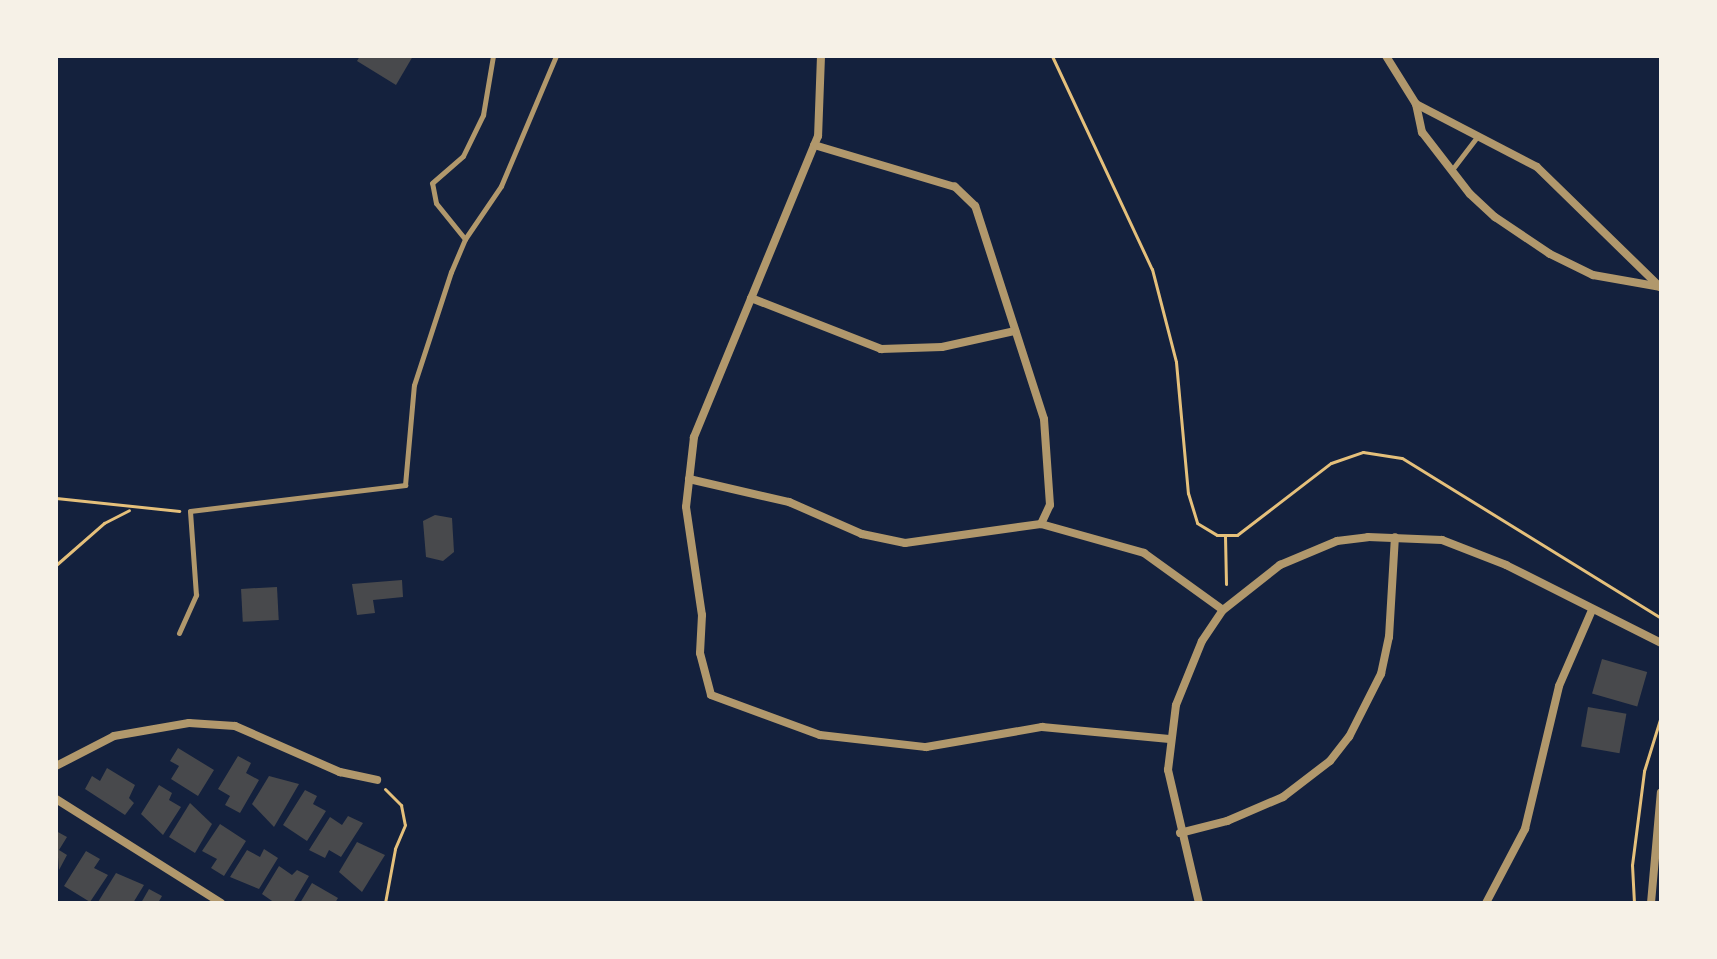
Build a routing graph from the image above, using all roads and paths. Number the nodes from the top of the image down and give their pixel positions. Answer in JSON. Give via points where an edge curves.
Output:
{"nodes":[{"id":1,"x":493,"y":56,"type":"edge"},
{"id":2,"x":556,"y":56,"type":"edge"},
{"id":3,"x":821,"y":56,"type":"edge"},
{"id":4,"x":1052,"y":56,"type":"edge"},
{"id":5,"x":1386,"y":56,"type":"edge"},
{"id":6,"x":1416,"y":104,"type":"junction"},
{"id":7,"x":1477,"y":137,"type":"junction"},
{"id":8,"x":814,"y":145,"type":"junction"},
{"id":9,"x":1451,"y":171,"type":"junction"},
{"id":10,"x":465,"y":239,"type":"junction"},
{"id":11,"x":1661,"y":287,"type":"edge"},
{"id":12,"x":751,"y":298,"type":"junction"},
{"id":13,"x":1015,"y":331,"type":"junction"},
{"id":14,"x":689,"y":479,"type":"junction"},
{"id":15,"x":56,"y":498,"type":"edge"},
{"id":16,"x":130,"y":509,"type":"junction"},
{"id":17,"x":190,"y":511,"type":"junction"},
{"id":18,"x":1041,"y":524,"type":"junction"},
{"id":19,"x":1225,"y":536,"type":"junction"},
{"id":20,"x":1395,"y":537,"type":"junction"},
{"id":21,"x":56,"y":565,"type":"edge"},
{"id":22,"x":1226,"y":584,"type":"dead end"},
{"id":23,"x":1223,"y":610,"type":"junction"},
{"id":24,"x":1592,"y":610,"type":"junction"},
{"id":25,"x":1661,"y":618,"type":"edge"},
{"id":26,"x":179,"y":633,"type":"dead end"},
{"id":27,"x":1661,"y":643,"type":"edge"},
{"id":28,"x":1661,"y":716,"type":"edge"},
{"id":29,"x":1169,"y":739,"type":"junction"},
{"id":30,"x":56,"y":766,"type":"edge"},
{"id":31,"x":377,"y":780,"type":"joint"},
{"id":32,"x":1661,"y":792,"type":"edge"},
{"id":33,"x":56,"y":799,"type":"edge"},
{"id":34,"x":1180,"y":833,"type":"junction"},
{"id":35,"x":221,"y":903,"type":"edge"},
{"id":36,"x":385,"y":903,"type":"edge"},
{"id":37,"x":1199,"y":903,"type":"edge"},
{"id":38,"x":1486,"y":903,"type":"edge"},
{"id":39,"x":1634,"y":903,"type":"edge"},
{"id":40,"x":1651,"y":903,"type":"edge"}],
"edges":[{"from":1,"to":10,"type":"lane","via":[[483,115],[463,156],[432,183],[436,203]]},
{"from":2,"to":10,"type":"lane","via":[[501,186]]},
{"from":3,"to":8,"type":"street"},
{"from":4,"to":19,"type":"path","via":[[1156,281],[1176,362],[1190,511],[1207,531]]},
{"from":5,"to":6,"type":"street"},
{"from":6,"to":7,"type":"street"},
{"from":6,"to":9,"type":"street","via":[[1422,132]]},
{"from":7,"to":9,"type":"lane"},
{"from":7,"to":11,"type":"street","via":[[1556,181]]},
{"from":8,"to":12,"type":"street"},
{"from":8,"to":13,"type":"street","via":[[955,187],[975,206]]},
{"from":9,"to":11,"type":"street","via":[[1495,217],[1550,254],[1593,275]]},
{"from":10,"to":17,"type":"lane","via":[[414,385],[405,485]]},
{"from":12,"to":13,"type":"street","via":[[881,349],[942,347]]},
{"from":12,"to":14,"type":"street","via":[[694,437]]},
{"from":13,"to":18,"type":"street","via":[[1044,419],[1050,505]]},
{"from":14,"to":18,"type":"street","via":[[789,502],[862,534],[905,543]]},
{"from":14,"to":29,"type":"street","via":[[686,507],[702,615],[700,653],[711,695],[820,735],[926,747],[1042,727]]},
{"from":15,"to":16,"type":"path"},
{"from":16,"to":17,"type":"path"},
{"from":16,"to":21,"type":"path","via":[[104,523]]},
{"from":17,"to":26,"type":"lane","via":[[196,595]]},
{"from":18,"to":23,"type":"street","via":[[1144,553]]},
{"from":19,"to":22,"type":"path"},
{"from":19,"to":25,"type":"path","via":[[1245,531],[1331,463],[1363,452],[1402,458]]},
{"from":20,"to":23,"type":"street","via":[[1337,541],[1308,552],[1280,565]]},
{"from":20,"to":24,"type":"street","via":[[1442,540],[1473,550]]},
{"from":20,"to":34,"type":"street","via":[[1387,649],[1370,701],[1349,737],[1330,761],[1283,797],[1227,821]]},
{"from":23,"to":29,"type":"street","via":[[1188,673]]},
{"from":24,"to":27,"type":"street"},
{"from":24,"to":38,"type":"street","via":[[1559,686],[1525,829]]},
{"from":28,"to":39,"type":"path","via":[[1642,783],[1632,865]]},
{"from":29,"to":34,"type":"street","via":[[1168,770]]},
{"from":30,"to":31,"type":"street","via":[[114,736],[189,723],[235,726],[340,772]]},
{"from":31,"to":36,"type":"path","via":[[401,805],[405,825]]},
{"from":32,"to":40,"type":"street"},
{"from":33,"to":35,"type":"street"},
{"from":34,"to":37,"type":"street"}]}
